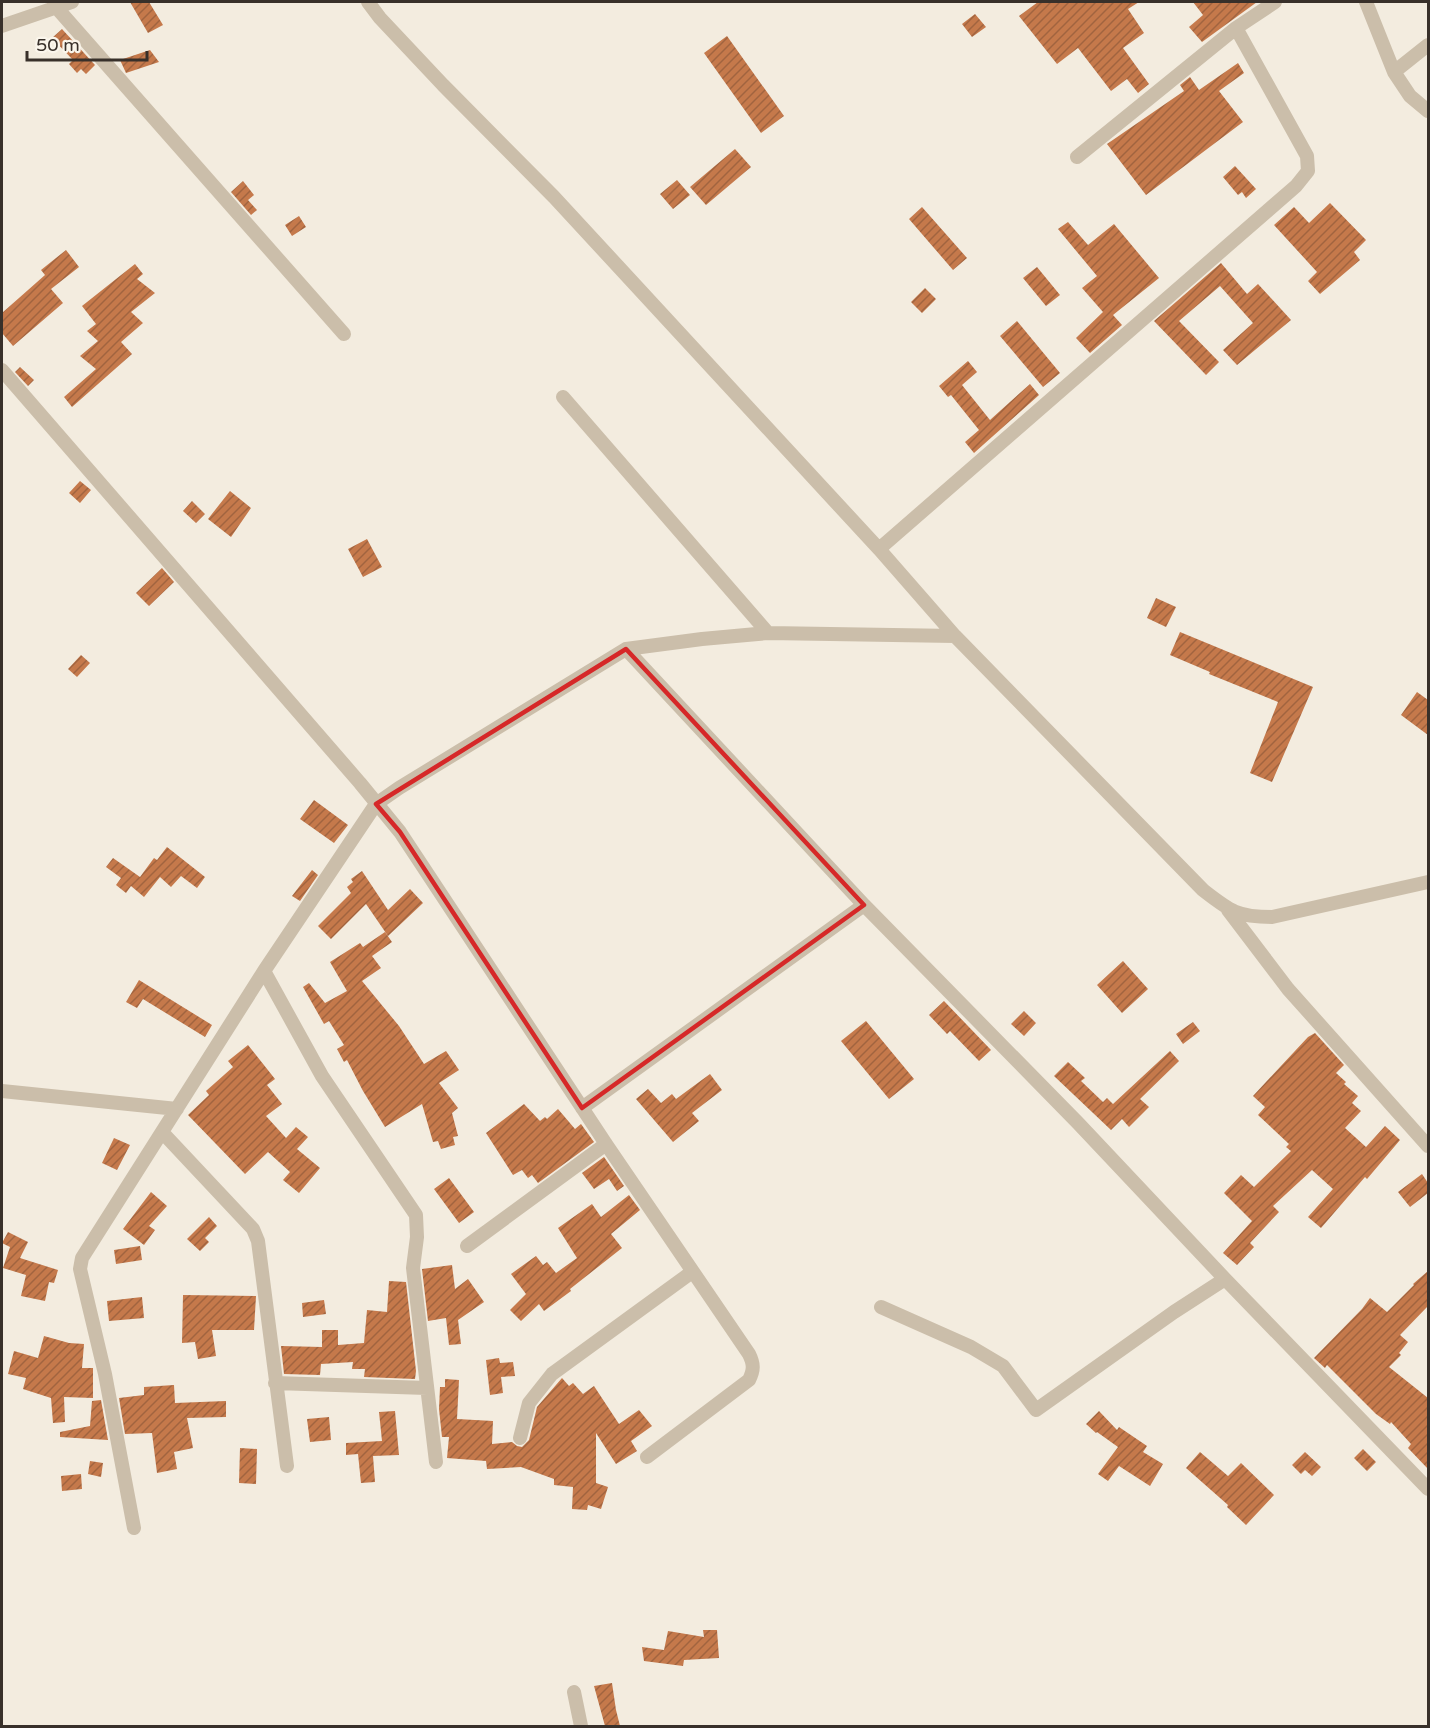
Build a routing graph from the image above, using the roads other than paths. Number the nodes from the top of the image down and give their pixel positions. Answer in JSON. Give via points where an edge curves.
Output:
{"nodes":[{"id":1,"x":72,"y":2,"type":"edge"},
{"id":2,"x":368,"y":2,"type":"edge"},
{"id":3,"x":1275,"y":2,"type":"edge"},
{"id":4,"x":1366,"y":2,"type":"edge"},
{"id":5,"x":56,"y":7,"type":"junction"},
{"id":6,"x":2,"y":26,"type":"edge"},
{"id":7,"x":1236,"y":28,"type":"junction"},
{"id":8,"x":1428,"y":45,"type":"edge"},
{"id":9,"x":1394,"y":72,"type":"junction"},
{"id":10,"x":1428,"y":111,"type":"edge"},
{"id":11,"x":1077,"y":157,"type":"dead end"},
{"id":12,"x":344,"y":334,"type":"dead end"},
{"id":13,"x":2,"y":370,"type":"edge"},
{"id":14,"x":563,"y":397,"type":"dead end"},
{"id":15,"x":879,"y":549,"type":"junction"},
{"id":16,"x":768,"y":633,"type":"junction"},
{"id":17,"x":956,"y":636,"type":"junction"},
{"id":18,"x":626,"y":650,"type":"junction"},
{"id":19,"x":376,"y":804,"type":"junction"},
{"id":20,"x":1428,"y":882,"type":"edge"},
{"id":21,"x":864,"y":905,"type":"junction"},
{"id":22,"x":1228,"y":910,"type":"junction"},
{"id":23,"x":264,"y":971,"type":"junction"},
{"id":24,"x":2,"y":1091,"type":"edge"},
{"id":25,"x":582,"y":1108,"type":"junction"},
{"id":26,"x":177,"y":1109,"type":"junction"},
{"id":27,"x":162,"y":1132,"type":"junction"},
{"id":28,"x":606,"y":1144,"type":"junction"},
{"id":29,"x":1428,"y":1146,"type":"edge"},
{"id":30,"x":467,"y":1246,"type":"dead end"},
{"id":31,"x":693,"y":1272,"type":"junction"},
{"id":32,"x":1226,"y":1279,"type":"junction"},
{"id":33,"x":881,"y":1307,"type":"dead end"},
{"id":34,"x":275,"y":1383,"type":"junction"},
{"id":35,"x":427,"y":1388,"type":"junction"},
{"id":36,"x":520,"y":1438,"type":"dead end"},
{"id":37,"x":646,"y":1457,"type":"dead end"},
{"id":38,"x":436,"y":1462,"type":"dead end"},
{"id":39,"x":288,"y":1466,"type":"dead end"},
{"id":40,"x":1428,"y":1489,"type":"edge"},
{"id":41,"x":134,"y":1528,"type":"dead end"},
{"id":42,"x":574,"y":1692,"type":"dead end"},
{"id":43,"x":580,"y":1726,"type":"edge"}],
"edges":[{"from":1,"to":5,"type":"street"},
{"from":2,"to":15,"type":"street"},
{"from":3,"to":7,"type":"street"},
{"from":4,"to":9,"type":"street"},
{"from":5,"to":6,"type":"street"},
{"from":5,"to":12,"type":"street"},
{"from":7,"to":11,"type":"street"},
{"from":7,"to":15,"type":"street","via":[[1307,156],[1308,171],[1296,186]]},
{"from":8,"to":9,"type":"street"},
{"from":9,"to":10,"type":"street","via":[[1410,96]]},
{"from":13,"to":19,"type":"street"},
{"from":14,"to":16,"type":"street"},
{"from":15,"to":17,"type":"street"},
{"from":16,"to":17,"type":"street"},
{"from":16,"to":18,"type":"street"},
{"from":17,"to":22,"type":"street","via":[[1203,890]]},
{"from":18,"to":19,"type":"street"},
{"from":18,"to":21,"type":"street"},
{"from":19,"to":23,"type":"street"},
{"from":19,"to":25,"type":"street","via":[[400,832]]},
{"from":20,"to":22,"type":"street","via":[[1272,916],[1249,917]]},
{"from":21,"to":25,"type":"street"},
{"from":21,"to":32,"type":"street"},
{"from":22,"to":29,"type":"street","via":[[1288,989]]},
{"from":23,"to":26,"type":"street"},
{"from":23,"to":35,"type":"street","via":[[322,1076],[416,1215],[413,1268]]},
{"from":24,"to":26,"type":"street"},
{"from":25,"to":28,"type":"street"},
{"from":26,"to":27,"type":"street"},
{"from":27,"to":34,"type":"street","via":[[253,1229],[258,1241]]},
{"from":27,"to":41,"type":"street","via":[[82,1258],[80,1269],[105,1374]]},
{"from":28,"to":30,"type":"street"},
{"from":28,"to":31,"type":"street"},
{"from":31,"to":36,"type":"street","via":[[552,1374],[528,1403]]},
{"from":31,"to":37,"type":"street","via":[[749,1354],[754,1370],[749,1380]]},
{"from":32,"to":33,"type":"street","via":[[1036,1410],[1003,1366],[971,1347]]},
{"from":32,"to":40,"type":"street"},
{"from":34,"to":35,"type":"street"},
{"from":34,"to":39,"type":"street"},
{"from":35,"to":38,"type":"street"},
{"from":42,"to":43,"type":"street"}]}
